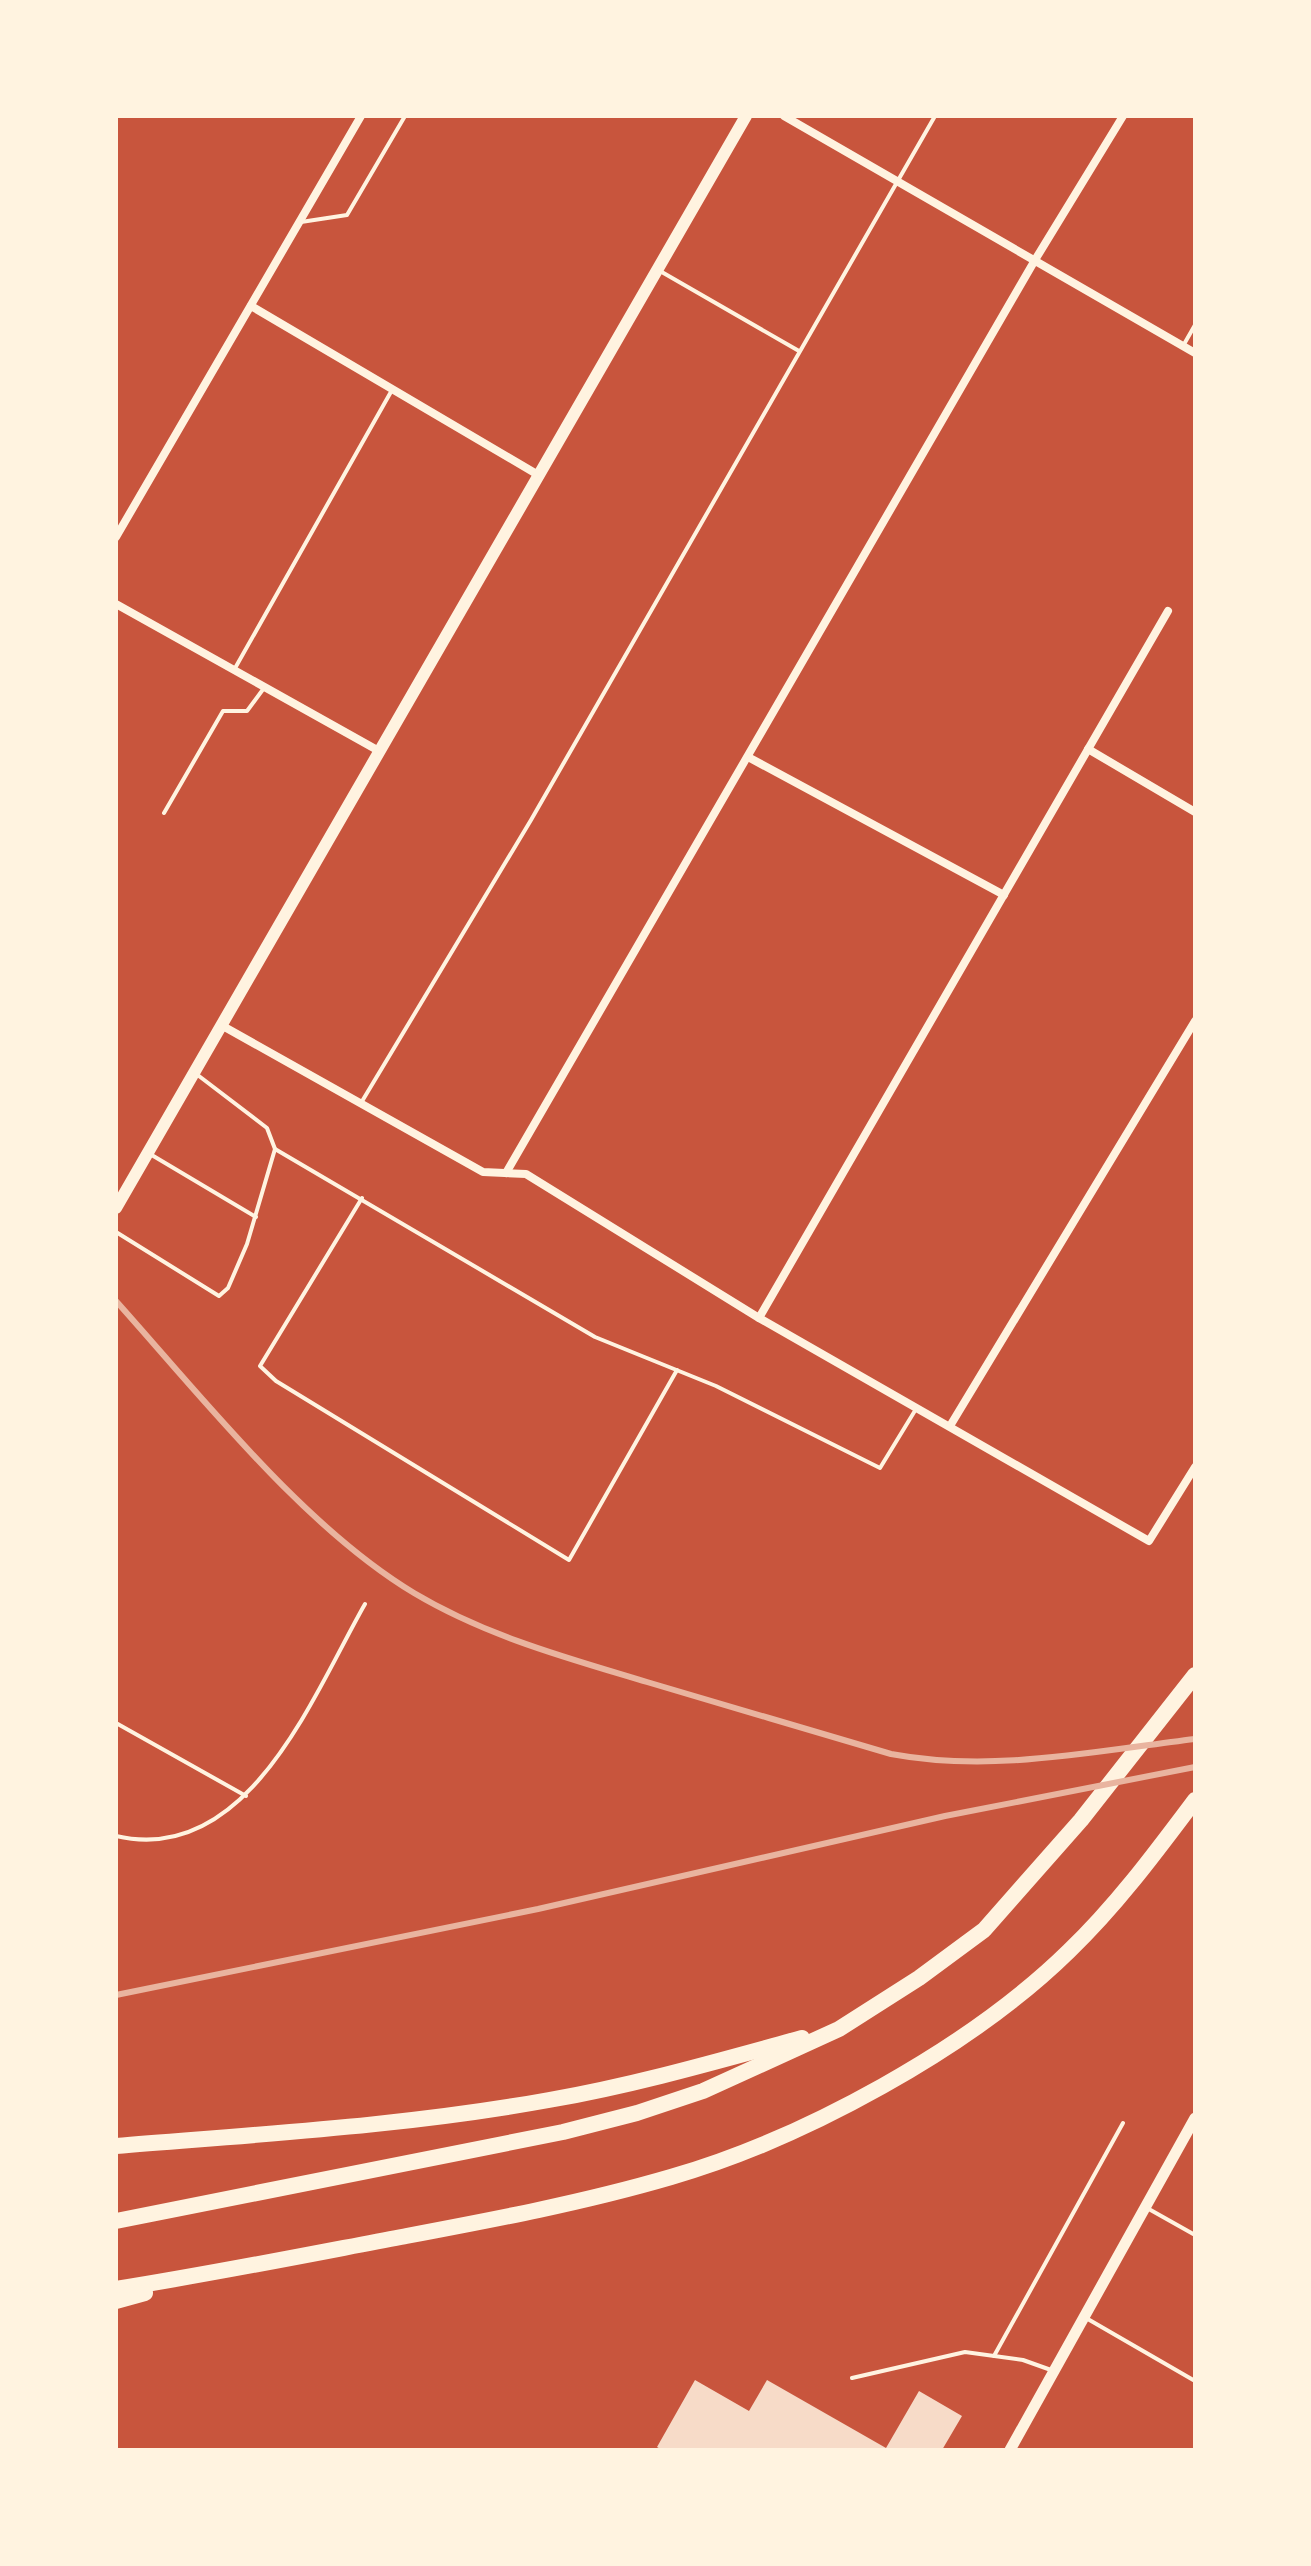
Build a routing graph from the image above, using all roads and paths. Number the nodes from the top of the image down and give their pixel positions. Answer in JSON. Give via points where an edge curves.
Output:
{"nodes":[{"id":1,"x":361,"y":116,"type":"edge"},
{"id":2,"x":405,"y":116,"type":"edge"},
{"id":3,"x":746,"y":116,"type":"edge"},
{"id":4,"x":784,"y":116,"type":"edge"},
{"id":5,"x":935,"y":116,"type":"edge"},
{"id":6,"x":1123,"y":116,"type":"edge"},
{"id":7,"x":896,"y":182,"type":"junction"},
{"id":8,"x":299,"y":222,"type":"junction"},
{"id":9,"x":1035,"y":260,"type":"junction"},
{"id":10,"x":658,"y":270,"type":"junction"},
{"id":11,"x":251,"y":306,"type":"junction"},
{"id":12,"x":1195,"y":325,"type":"edge"},
{"id":13,"x":1183,"y":346,"type":"junction"},
{"id":14,"x":799,"y":351,"type":"junction"},
{"id":15,"x":1195,"y":353,"type":"edge"},
{"id":16,"x":393,"y":390,"type":"junction"},
{"id":17,"x":540,"y":476,"type":"junction"},
{"id":18,"x":116,"y":537,"type":"edge"},
{"id":19,"x":116,"y":604,"type":"edge"},
{"id":20,"x":1168,"y":611,"type":"dead end"},
{"id":21,"x":234,"y":670,"type":"junction"},
{"id":22,"x":264,"y":688,"type":"junction"},
{"id":23,"x":1088,"y":749,"type":"junction"},
{"id":24,"x":379,"y":751,"type":"junction"},
{"id":25,"x":748,"y":757,"type":"junction"},
{"id":26,"x":1195,"y":812,"type":"edge"},
{"id":27,"x":164,"y":813,"type":"dead end"},
{"id":28,"x":1004,"y":895,"type":"junction"},
{"id":29,"x":1195,"y":1021,"type":"edge"},
{"id":30,"x":221,"y":1025,"type":"junction"},
{"id":31,"x":194,"y":1073,"type":"junction"},
{"id":32,"x":361,"y":1103,"type":"junction"},
{"id":33,"x":275,"y":1149,"type":"junction"},
{"id":34,"x":148,"y":1152,"type":"junction"},
{"id":35,"x":506,"y":1173,"type":"junction"},
{"id":36,"x":362,"y":1198,"type":"junction"},
{"id":37,"x":116,"y":1208,"type":"edge"},
{"id":38,"x":256,"y":1218,"type":"junction"},
{"id":39,"x":116,"y":1232,"type":"edge"},
{"id":40,"x":759,"y":1318,"type":"junction"},
{"id":41,"x":677,"y":1370,"type":"junction"},
{"id":42,"x":917,"y":1407,"type":"junction"},
{"id":43,"x":950,"y":1426,"type":"junction"},
{"id":44,"x":1195,"y":1467,"type":"edge"},
{"id":45,"x":365,"y":1604,"type":"dead end"},
{"id":46,"x":1195,"y":1675,"type":"edge"},
{"id":47,"x":116,"y":1723,"type":"edge"},
{"id":48,"x":246,"y":1796,"type":"junction"},
{"id":49,"x":1195,"y":1800,"type":"edge"},
{"id":50,"x":116,"y":1836,"type":"edge"},
{"id":51,"x":839,"y":2029,"type":"junction"},
{"id":52,"x":1195,"y":2118,"type":"edge"},
{"id":53,"x":1123,"y":2123,"type":"dead end"},
{"id":54,"x":116,"y":2146,"type":"edge"},
{"id":55,"x":1145,"y":2207,"type":"junction"},
{"id":56,"x":116,"y":2221,"type":"edge"},
{"id":57,"x":1195,"y":2235,"type":"edge"},
{"id":58,"x":204,"y":2275,"type":"junction"},
{"id":59,"x":116,"y":2289,"type":"edge"},
{"id":60,"x":116,"y":2301,"type":"edge"},
{"id":61,"x":1084,"y":2316,"type":"junction"},
{"id":62,"x":994,"y":2356,"type":"junction"},
{"id":63,"x":1054,"y":2371,"type":"junction"},
{"id":64,"x":852,"y":2378,"type":"dead end"},
{"id":65,"x":1195,"y":2381,"type":"edge"},
{"id":66,"x":1010,"y":2450,"type":"edge"}],
"edges":[{"from":1,"to":8,"type":"street"},
{"from":2,"to":8,"type":"lane","via":[[347,215]]},
{"from":3,"to":10,"type":"main road"},
{"from":4,"to":7,"type":"street"},
{"from":5,"to":7,"type":"lane"},
{"from":6,"to":9,"type":"street"},
{"from":7,"to":9,"type":"street"},
{"from":7,"to":14,"type":"lane"},
{"from":8,"to":11,"type":"street"},
{"from":9,"to":13,"type":"street"},
{"from":9,"to":25,"type":"street"},
{"from":10,"to":14,"type":"lane"},
{"from":10,"to":17,"type":"main road"},
{"from":11,"to":16,"type":"street"},
{"from":11,"to":18,"type":"street"},
{"from":12,"to":13,"type":"lane"},
{"from":13,"to":15,"type":"street"},
{"from":14,"to":32,"type":"lane","via":[[531,820]]},
{"from":16,"to":17,"type":"street"},
{"from":16,"to":21,"type":"lane"},
{"from":17,"to":24,"type":"main road"},
{"from":19,"to":21,"type":"street"},
{"from":20,"to":23,"type":"street"},
{"from":21,"to":22,"type":"street"},
{"from":22,"to":24,"type":"street"},
{"from":22,"to":27,"type":"lane","via":[[247,711],[223,711]]},
{"from":23,"to":26,"type":"street"},
{"from":23,"to":28,"type":"street"},
{"from":24,"to":30,"type":"main road"},
{"from":25,"to":28,"type":"street"},
{"from":25,"to":35,"type":"street"},
{"from":28,"to":40,"type":"street"},
{"from":29,"to":43,"type":"street"},
{"from":30,"to":31,"type":"main road"},
{"from":30,"to":32,"type":"street"},
{"from":31,"to":33,"type":"lane","via":[[267,1128]]},
{"from":31,"to":34,"type":"main road"},
{"from":32,"to":35,"type":"street","via":[[483,1172]]},
{"from":33,"to":36,"type":"lane"},
{"from":33,"to":38,"type":"lane"},
{"from":34,"to":37,"type":"main road"},
{"from":34,"to":38,"type":"lane"},
{"from":35,"to":40,"type":"street","via":[[526,1174]]},
{"from":36,"to":41,"type":"lane","via":[[595,1337]]},
{"from":36,"to":41,"type":"lane","via":[[260,1366],[276,1381],[569,1560]]},
{"from":38,"to":39,"type":"lane","via":[[228,1288],[219,1296]]},
{"from":40,"to":42,"type":"street"},
{"from":41,"to":42,"type":"lane","via":[[880,1468]]},
{"from":42,"to":43,"type":"street"},
{"from":43,"to":44,"type":"street","via":[[1149,1541]]},
{"from":45,"to":48,"type":"lane","via":[[277,1757]]},
{"from":46,"to":51,"type":"highway","via":[[1081,1820],[984,1930]]},
{"from":47,"to":48,"type":"lane"},
{"from":48,"to":50,"type":"lane","via":[[208,1825],[171,1837],[137,1841]]},
{"from":49,"to":58,"type":"highway","via":[[1143,1869],[1069,1952],[954,2042],[886,2084],[751,2148],[674,2176],[604,2195]]},
{"from":51,"to":54,"type":"highway","via":[[546,2101],[311,2133]]},
{"from":51,"to":56,"type":"highway","via":[[703,2091],[637,2113]]},
{"from":52,"to":55,"type":"street"},
{"from":53,"to":62,"type":"lane"},
{"from":55,"to":57,"type":"lane"},
{"from":55,"to":61,"type":"street"},
{"from":58,"to":59,"type":"highway"},
{"from":58,"to":60,"type":"highway"},
{"from":61,"to":63,"type":"street"},
{"from":61,"to":65,"type":"lane"},
{"from":62,"to":63,"type":"lane"},
{"from":62,"to":64,"type":"lane","via":[[965,2352]]},
{"from":63,"to":66,"type":"street"}]}
